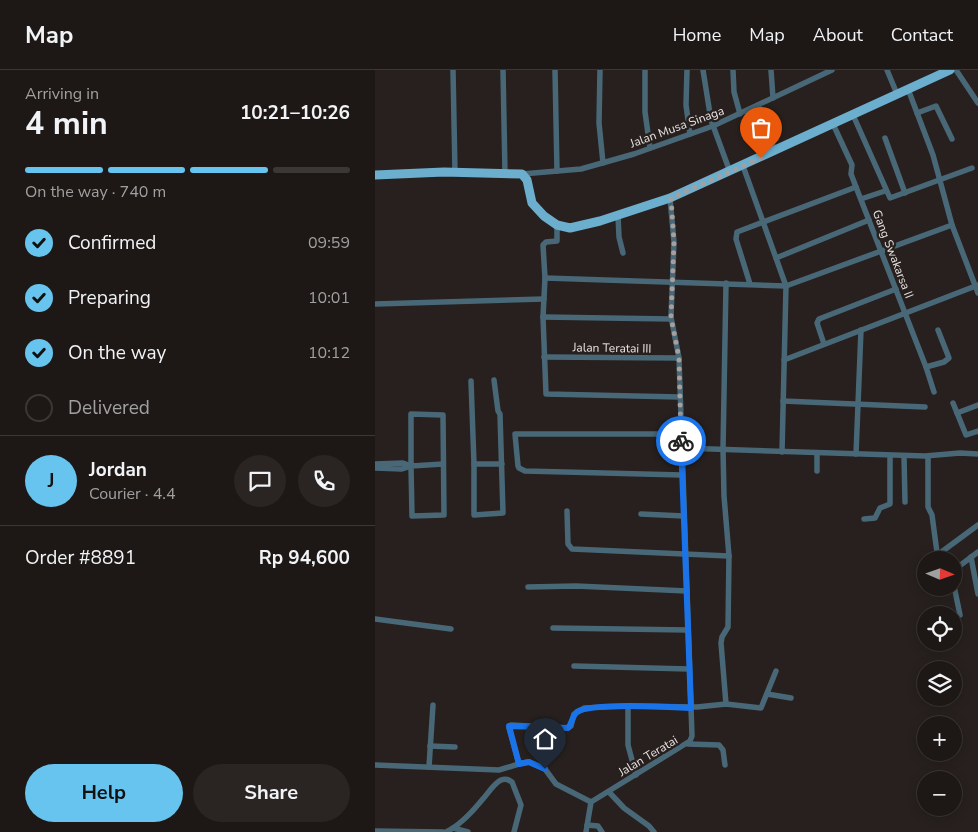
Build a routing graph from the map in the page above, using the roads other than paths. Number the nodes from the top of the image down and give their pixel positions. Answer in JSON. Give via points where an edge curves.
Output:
{"nodes":[{"id":1,"x":453,"y":70,"type":"edge"},
{"id":2,"x":503,"y":70,"type":"edge"},
{"id":3,"x":555,"y":70,"type":"edge"},
{"id":4,"x":600,"y":70,"type":"edge"},
{"id":5,"x":645,"y":70,"type":"edge"},
{"id":6,"x":687,"y":70,"type":"edge"},
{"id":7,"x":703,"y":70,"type":"edge"},
{"id":8,"x":733,"y":70,"type":"edge"},
{"id":9,"x":771,"y":70,"type":"edge"},
{"id":10,"x":832,"y":70,"type":"edge"},
{"id":11,"x":887,"y":70,"type":"edge"},
{"id":12,"x":950,"y":70,"type":"edge"},
{"id":13,"x":956,"y":70,"type":"edge"},
{"id":14,"x":908,"y":89,"type":"junction"},
{"id":15,"x":897,"y":94,"type":"junction"},
{"id":16,"x":773,"y":98,"type":"junction"},
{"id":17,"x":978,"y":103,"type":"edge"},
{"id":18,"x":758,"y":105,"type":"junction"},
{"id":19,"x":917,"y":113,"type":"junction"},
{"id":20,"x":740,"y":114,"type":"junction"},
{"id":21,"x":853,"y":115,"type":"junction"},
{"id":22,"x":833,"y":124,"type":"junction"},
{"id":23,"x":713,"y":126,"type":"junction"},
{"id":24,"x":690,"y":134,"type":"junction"},
{"id":25,"x":885,"y":138,"type":"dead end"},
{"id":26,"x":952,"y":138,"type":"dead end"},
{"id":27,"x":650,"y":148,"type":"junction"},
{"id":28,"x":775,"y":151,"type":"junction"},
{"id":29,"x":603,"y":163,"type":"junction"},
{"id":30,"x":743,"y":166,"type":"junction"},
{"id":31,"x":972,"y":168,"type":"dead end"},
{"id":32,"x":557,"y":171,"type":"junction"},
{"id":33,"x":455,"y":172,"type":"junction"},
{"id":34,"x":730,"y":172,"type":"junction"},
{"id":35,"x":505,"y":173,"type":"junction"},
{"id":36,"x":522,"y":174,"type":"junction"},
{"id":37,"x":375,"y":175,"type":"edge"},
{"id":38,"x":941,"y":180,"type":"junction"},
{"id":39,"x":856,"y":187,"type":"junction"},
{"id":40,"x":885,"y":191,"type":"junction"},
{"id":41,"x":905,"y":193,"type":"junction"},
{"id":42,"x":671,"y":198,"type":"junction"},
{"id":43,"x":861,"y":199,"type":"junction"},
{"id":44,"x":618,"y":215,"type":"junction"},
{"id":45,"x":869,"y":220,"type":"junction"},
{"id":46,"x":763,"y":222,"type":"junction"},
{"id":47,"x":952,"y":224,"type":"junction"},
{"id":48,"x":557,"y":225,"type":"junction"},
{"id":49,"x":881,"y":252,"type":"junction"},
{"id":50,"x":623,"y":253,"type":"dead end"},
{"id":51,"x":775,"y":258,"type":"junction"},
{"id":52,"x":545,"y":278,"type":"junction"},
{"id":53,"x":673,"y":281,"type":"junction"},
{"id":54,"x":726,"y":283,"type":"junction"},
{"id":55,"x":750,"y":284,"type":"junction"},
{"id":56,"x":977,"y":285,"type":"edge"},
{"id":57,"x":786,"y":286,"type":"junction"},
{"id":58,"x":896,"y":289,"type":"junction"},
{"id":59,"x":978,"y":293,"type":"edge"},
{"id":60,"x":544,"y":299,"type":"junction"},
{"id":61,"x":375,"y":304,"type":"edge"},
{"id":62,"x":905,"y":313,"type":"junction"},
{"id":63,"x":543,"y":317,"type":"junction"},
{"id":64,"x":671,"y":319,"type":"junction"},
{"id":65,"x":861,"y":330,"type":"junction"},
{"id":66,"x":938,"y":330,"type":"dead end"},
{"id":67,"x":824,"y":344,"type":"junction"},
{"id":68,"x":545,"y":357,"type":"junction"},
{"id":69,"x":679,"y":358,"type":"junction"},
{"id":70,"x":784,"y":360,"type":"junction"},
{"id":71,"x":926,"y":367,"type":"junction"},
{"id":72,"x":494,"y":380,"type":"dead end"},
{"id":73,"x":471,"y":381,"type":"dead end"},
{"id":74,"x":934,"y":392,"type":"dead end"},
{"id":75,"x":679,"y":397,"type":"junction"},
{"id":76,"x":783,"y":401,"type":"junction"},
{"id":77,"x":953,"y":403,"type":"dead end"},
{"id":78,"x":858,"y":405,"type":"junction"},
{"id":79,"x":978,"y":405,"type":"edge"},
{"id":80,"x":925,"y":407,"type":"dead end"},
{"id":81,"x":957,"y":413,"type":"junction"},
{"id":82,"x":978,"y":431,"type":"edge"},
{"id":83,"x":681,"y":434,"type":"junction"},
{"id":84,"x":681,"y":448,"type":"junction"},
{"id":85,"x":723,"y":449,"type":"junction"},
{"id":86,"x":782,"y":452,"type":"junction"},
{"id":87,"x":817,"y":453,"type":"junction"},
{"id":88,"x":856,"y":454,"type":"junction"},
{"id":89,"x":978,"y":454,"type":"edge"},
{"id":90,"x":890,"y":456,"type":"junction"},
{"id":91,"x":904,"y":456,"type":"junction"},
{"id":92,"x":928,"y":456,"type":"junction"},
{"id":93,"x":375,"y":464,"type":"edge"},
{"id":94,"x":443,"y":464,"type":"junction"},
{"id":95,"x":474,"y":464,"type":"junction"},
{"id":96,"x":501,"y":464,"type":"junction"},
{"id":97,"x":411,"y":466,"type":"junction"},
{"id":98,"x":375,"y":468,"type":"edge"},
{"id":99,"x":817,"y":471,"type":"dead end"},
{"id":100,"x":682,"y":475,"type":"junction"},
{"id":101,"x":905,"y":502,"type":"dead end"},
{"id":102,"x":567,"y":511,"type":"dead end"},
{"id":103,"x":641,"y":514,"type":"dead end"},
{"id":104,"x":684,"y":516,"type":"junction"},
{"id":105,"x":864,"y":519,"type":"dead end"},
{"id":106,"x":978,"y":525,"type":"edge"},
{"id":107,"x":937,"y":551,"type":"edge"},
{"id":108,"x":947,"y":551,"type":"edge"},
{"id":109,"x":978,"y":552,"type":"edge"},
{"id":110,"x":685,"y":554,"type":"junction"},
{"id":111,"x":729,"y":556,"type":"junction"},
{"id":112,"x":971,"y":557,"type":"junction"},
{"id":113,"x":963,"y":563,"type":"edge"},
{"id":114,"x":528,"y":587,"type":"dead end"},
{"id":115,"x":687,"y":591,"type":"junction"},
{"id":116,"x":978,"y":594,"type":"edge"},
{"id":117,"x":375,"y":619,"type":"edge"},
{"id":118,"x":553,"y":628,"type":"dead end"},
{"id":119,"x":451,"y":629,"type":"dead end"},
{"id":120,"x":688,"y":630,"type":"junction"},
{"id":121,"x":574,"y":666,"type":"dead end"},
{"id":122,"x":689,"y":670,"type":"junction"},
{"id":123,"x":776,"y":671,"type":"dead end"},
{"id":124,"x":767,"y":694,"type":"junction"},
{"id":125,"x":791,"y":698,"type":"dead end"},
{"id":126,"x":725,"y":704,"type":"junction"},
{"id":127,"x":433,"y":706,"type":"dead end"},
{"id":128,"x":628,"y":706,"type":"junction"},
{"id":129,"x":691,"y":708,"type":"junction"},
{"id":130,"x":688,"y":744,"type":"junction"},
{"id":131,"x":430,"y":746,"type":"junction"},
{"id":132,"x":455,"y":748,"type":"dead end"},
{"id":133,"x":519,"y":764,"type":"junction"},
{"id":134,"x":725,"y":764,"type":"dead end"},
{"id":135,"x":375,"y":765,"type":"edge"},
{"id":136,"x":429,"y":767,"type":"junction"},
{"id":137,"x":636,"y":775,"type":"junction"},
{"id":138,"x":609,"y":792,"type":"junction"},
{"id":139,"x":591,"y":802,"type":"junction"},
{"id":140,"x":587,"y":825,"type":"junction"},
{"id":141,"x":453,"y":828,"type":"junction"},
{"id":142,"x":375,"y":831,"type":"edge"},
{"id":143,"x":427,"y":832,"type":"edge"},
{"id":144,"x":444,"y":832,"type":"edge"},
{"id":145,"x":469,"y":832,"type":"edge"},
{"id":146,"x":514,"y":832,"type":"edge"},
{"id":147,"x":586,"y":832,"type":"edge"},
{"id":148,"x":602,"y":832,"type":"edge"},
{"id":149,"x":654,"y":832,"type":"edge"}],
"edges":[{"from":1,"to":33,"type":"street"},
{"from":2,"to":35,"type":"street"},
{"from":3,"to":32,"type":"street"},
{"from":4,"to":29,"type":"street","via":[[599,123]]},
{"from":5,"to":27,"type":"street","via":[[645,112]]},
{"from":6,"to":24,"type":"street"},
{"from":7,"to":23,"type":"street"},
{"from":8,"to":20,"type":"street"},
{"from":9,"to":16,"type":"street"},
{"from":10,"to":16,"type":"street","name":"Jalan Musa Sinaga"},
{"from":11,"to":15,"type":"street"},
{"from":12,"to":14,"type":"main road"},
{"from":13,"to":17,"type":"street"},
{"from":14,"to":15,"type":"main road"},
{"from":14,"to":19,"type":"street"},
{"from":15,"to":21,"type":"main road"},
{"from":16,"to":18,"type":"street","name":"Jalan Musa Sinaga"},
{"from":18,"to":20,"type":"street","name":"Jalan Musa Sinaga"},
{"from":18,"to":28,"type":"street"},
{"from":19,"to":26,"type":"street","via":[[937,106]]},
{"from":19,"to":38,"type":"street"},
{"from":20,"to":23,"type":"street","name":"Jalan Musa Sinaga"},
{"from":21,"to":22,"type":"main road"},
{"from":21,"to":40,"type":"street"},
{"from":22,"to":28,"type":"main road"},
{"from":22,"to":39,"type":"street","name":"Gang Swakarsa II","via":[[852,165],[851,174]]},
{"from":23,"to":24,"type":"street","name":"Jalan Musa Sinaga"},
{"from":23,"to":34,"type":"street"},
{"from":24,"to":27,"type":"street","name":"Jalan Musa Sinaga"},
{"from":25,"to":41,"type":"street"},
{"from":27,"to":29,"type":"street","name":"Jalan Musa Sinaga"},
{"from":28,"to":30,"type":"main road"},
{"from":29,"to":32,"type":"street","name":"Jalan Musa Sinaga","via":[[581,170]]},
{"from":30,"to":34,"type":"main road"},
{"from":30,"to":46,"type":"street"},
{"from":31,"to":38,"type":"street"},
{"from":32,"to":36,"type":"street","name":"Jalan Musa Sinaga"},
{"from":33,"to":35,"type":"main road"},
{"from":33,"to":37,"type":"main road"},
{"from":34,"to":42,"type":"main road"},
{"from":35,"to":36,"type":"main road"},
{"from":36,"to":48,"type":"main road","via":[[532,203]]},
{"from":38,"to":41,"type":"street"},
{"from":38,"to":47,"type":"street"},
{"from":39,"to":43,"type":"street","name":"Gang Swakarsa II"},
{"from":39,"to":46,"type":"street"},
{"from":40,"to":41,"type":"street","via":[[891,198]]},
{"from":40,"to":43,"type":"street"},
{"from":42,"to":44,"type":"main road"},
{"from":42,"to":53,"type":"street","name":"Jalan Teratai"},
{"from":43,"to":45,"type":"street","name":"Gang Swakarsa II"},
{"from":44,"to":48,"type":"main road","via":[[570,228]]},
{"from":44,"to":50,"type":"street"},
{"from":45,"to":49,"type":"street","name":"Gang Swakarsa II"},
{"from":45,"to":51,"type":"street"},
{"from":46,"to":51,"type":"street"},
{"from":46,"to":55,"type":"street","via":[[736,233]]},
{"from":47,"to":49,"type":"street"},
{"from":47,"to":56,"type":"street"},
{"from":48,"to":52,"type":"street","via":[[557,241],[544,243]]},
{"from":49,"to":57,"type":"street"},
{"from":49,"to":58,"type":"street","name":"Gang Swakarsa II"},
{"from":51,"to":57,"type":"street"},
{"from":52,"to":53,"type":"street"},
{"from":52,"to":60,"type":"street"},
{"from":53,"to":54,"type":"street"},
{"from":53,"to":64,"type":"street","name":"Jalan Teratai"},
{"from":54,"to":55,"type":"street"},
{"from":54,"to":85,"type":"street"},
{"from":55,"to":57,"type":"street"},
{"from":56,"to":59,"type":"street"},
{"from":56,"to":62,"type":"street"},
{"from":57,"to":70,"type":"street"},
{"from":58,"to":62,"type":"street","name":"Gang Swakarsa II"},
{"from":58,"to":67,"type":"street","via":[[819,319],[817,323]]},
{"from":60,"to":61,"type":"street"},
{"from":60,"to":63,"type":"street"},
{"from":62,"to":65,"type":"street"},
{"from":62,"to":71,"type":"street","name":"Gang Swakarsa II"},
{"from":63,"to":64,"type":"street"},
{"from":63,"to":68,"type":"street"},
{"from":64,"to":69,"type":"street","name":"Jalan Teratai"},
{"from":65,"to":67,"type":"street"},
{"from":65,"to":78,"type":"street"},
{"from":66,"to":71,"type":"street","via":[[949,358]]},
{"from":67,"to":70,"type":"street"},
{"from":68,"to":69,"type":"street","name":"Jalan Teratai III"},
{"from":68,"to":75,"type":"street","via":[[546,394]]},
{"from":69,"to":75,"type":"street","name":"Jalan Teratai"},
{"from":70,"to":76,"type":"street"},
{"from":71,"to":74,"type":"street","name":"Gang Swakarsa II"},
{"from":72,"to":96,"type":"street","via":[[500,414]]},
{"from":73,"to":95,"type":"street"},
{"from":75,"to":83,"type":"street","name":"Jalan Teratai"},
{"from":76,"to":78,"type":"street"},
{"from":76,"to":86,"type":"street"},
{"from":77,"to":81,"type":"street"},
{"from":78,"to":80,"type":"street"},
{"from":78,"to":88,"type":"street"},
{"from":79,"to":81,"type":"street"},
{"from":81,"to":82,"type":"street","via":[[966,435]]},
{"from":83,"to":84,"type":"street","name":"Jalan Teratai"},
{"from":83,"to":100,"type":"street","via":[[515,434],[517,462],[522,470]]},
{"from":84,"to":85,"type":"street"},
{"from":84,"to":100,"type":"street","name":"Jalan Teratai"},
{"from":85,"to":86,"type":"street"},
{"from":85,"to":111,"type":"street"},
{"from":86,"to":87,"type":"street"},
{"from":87,"to":88,"type":"street"},
{"from":87,"to":99,"type":"street"},
{"from":88,"to":90,"type":"street"},
{"from":89,"to":92,"type":"street"},
{"from":90,"to":91,"type":"street"},
{"from":90,"to":105,"type":"street","via":[[889,504],[880,508],[875,518]]},
{"from":91,"to":92,"type":"street"},
{"from":91,"to":101,"type":"street"},
{"from":92,"to":107,"type":"street","via":[[928,507]]},
{"from":93,"to":97,"type":"street","via":[[403,463]]},
{"from":94,"to":97,"type":"street"},
{"from":94,"to":97,"type":"street","via":[[444,515],[412,516]]},
{"from":94,"to":97,"type":"street","via":[[443,414],[411,414]]},
{"from":95,"to":96,"type":"street"},
{"from":95,"to":96,"type":"street","via":[[474,515],[503,513]]},
{"from":97,"to":98,"type":"street"},
{"from":100,"to":104,"type":"street","name":"Jalan Teratai"},
{"from":102,"to":110,"type":"street","via":[[568,544],[572,549]]},
{"from":103,"to":104,"type":"street"},
{"from":104,"to":110,"type":"street","name":"Jalan Teratai"},
{"from":106,"to":108,"type":"street"},
{"from":109,"to":112,"type":"street"},
{"from":110,"to":111,"type":"street"},
{"from":110,"to":115,"type":"street","name":"Jalan Teratai"},
{"from":111,"to":126,"type":"street","via":[[728,628],[721,641]]},
{"from":112,"to":113,"type":"street"},
{"from":112,"to":116,"type":"street"},
{"from":114,"to":115,"type":"street"},
{"from":115,"to":120,"type":"street","name":"Jalan Teratai"},
{"from":117,"to":119,"type":"street"},
{"from":118,"to":120,"type":"street"},
{"from":120,"to":122,"type":"street","name":"Jalan Teratai"},
{"from":121,"to":122,"type":"street"},
{"from":122,"to":129,"type":"street","name":"Jalan Teratai"},
{"from":123,"to":124,"type":"street"},
{"from":124,"to":125,"type":"street"},
{"from":124,"to":126,"type":"street","via":[[761,708]]},
{"from":126,"to":129,"type":"street"},
{"from":127,"to":131,"type":"street"},
{"from":128,"to":129,"type":"street"},
{"from":128,"to":133,"type":"street","via":[[584,708],[574,714],[571,726],[565,729],[509,726]]},
{"from":128,"to":137,"type":"street","via":[[628,746]]},
{"from":129,"to":130,"type":"street","name":"Jalan Teratai","via":[[692,736]]},
{"from":130,"to":134,"type":"street","via":[[719,745]]},
{"from":130,"to":137,"type":"street","name":"Jalan Teratai"},
{"from":131,"to":132,"type":"street"},
{"from":131,"to":136,"type":"street"},
{"from":133,"to":136,"type":"street","via":[[499,770]]},
{"from":133,"to":139,"type":"street","via":[[537,764],[556,784]]},
{"from":135,"to":136,"type":"street"},
{"from":137,"to":138,"type":"street","name":"Jalan Teratai"},
{"from":138,"to":139,"type":"street","name":"Jalan Teratai"},
{"from":138,"to":149,"type":"street"},
{"from":139,"to":140,"type":"street"},
{"from":140,"to":147,"type":"street"},
{"from":140,"to":148,"type":"street","via":[[595,825]]},
{"from":141,"to":144,"type":"street"},
{"from":141,"to":145,"type":"street"},
{"from":141,"to":146,"type":"street","via":[[491,788],[506,779],[513,782],[521,805]]},
{"from":142,"to":143,"type":"street"},
{"from":143,"to":144,"type":"street"}]}
